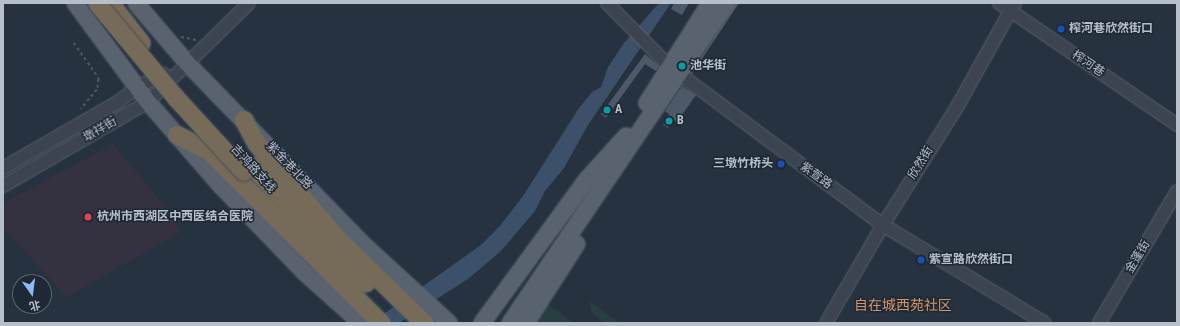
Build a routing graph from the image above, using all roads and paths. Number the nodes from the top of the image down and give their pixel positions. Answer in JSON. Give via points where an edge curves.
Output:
{"nodes":[{"id":1,"x":75,"y":3,"type":"edge"},
{"id":2,"x":97,"y":3,"type":"edge"},
{"id":3,"x":110,"y":3,"type":"edge"},
{"id":4,"x":136,"y":3,"type":"edge"},
{"id":5,"x":249,"y":3,"type":"edge"},
{"id":6,"x":607,"y":3,"type":"edge"},
{"id":7,"x":710,"y":3,"type":"edge"},
{"id":8,"x":727,"y":3,"type":"edge"},
{"id":9,"x":999,"y":3,"type":"edge"},
{"id":10,"x":1013,"y":7,"type":"edge"},
{"id":11,"x":176,"y":33,"type":"dead end"},
{"id":12,"x":209,"y":42,"type":"junction"},
{"id":13,"x":74,"y":43,"type":"dead end"},
{"id":14,"x":187,"y":63,"type":"junction"},
{"id":15,"x":675,"y":71,"type":"junction"},
{"id":16,"x":137,"y":87,"type":"junction"},
{"id":17,"x":148,"y":102,"type":"junction"},
{"id":18,"x":81,"y":109,"type":"dead end"},
{"id":19,"x":244,"y":120,"type":"joint"},
{"id":20,"x":1177,"y":125,"type":"edge"},
{"id":21,"x":177,"y":135,"type":"joint"},
{"id":22,"x":630,"y":138,"type":"junction"},
{"id":23,"x":617,"y":158,"type":"junction"},
{"id":24,"x":3,"y":168,"type":"edge"},
{"id":25,"x":248,"y":169,"type":"junction"},
{"id":26,"x":3,"y":186,"type":"edge"},
{"id":27,"x":1177,"y":191,"type":"edge"},
{"id":28,"x":883,"y":225,"type":"junction"},
{"id":29,"x":377,"y":304,"type":"edge"},
{"id":30,"x":417,"y":321,"type":"edge"},
{"id":31,"x":381,"y":323,"type":"edge"},
{"id":32,"x":393,"y":323,"type":"edge"},
{"id":33,"x":449,"y":323,"type":"edge"},
{"id":34,"x":482,"y":323,"type":"edge"},
{"id":35,"x":502,"y":323,"type":"edge"},
{"id":36,"x":510,"y":323,"type":"edge"},
{"id":37,"x":526,"y":323,"type":"edge"},
{"id":38,"x":826,"y":323,"type":"edge"},
{"id":39,"x":1045,"y":323,"type":"edge"},
{"id":40,"x":1099,"y":323,"type":"edge"}],
"edges":[{"from":1,"to":16,"type":"main road"},
{"from":2,"to":25,"type":"highway","name":"吉鸿路支线","bridge":true,"via":[[176,99]]},
{"from":3,"to":25,"type":"highway","name":"吉鸿路支线","via":[[164,72]]},
{"from":4,"to":14,"type":"main road"},
{"from":5,"to":12,"type":"street","name":"墩祥街"},
{"from":6,"to":15,"type":"street","name":"紫萱路"},
{"from":7,"to":15,"type":"main road"},
{"from":8,"to":15,"type":"main road"},
{"from":9,"to":10,"type":"street","name":"榨河巷"},
{"from":10,"to":20,"type":"street","name":"榨河巷"},
{"from":10,"to":28,"type":"street","name":"欣然街","via":[[957,107]]},
{"from":11,"to":12,"type":"path","via":[[180,37]]},
{"from":12,"to":14,"type":"street","name":"墩祥街"},
{"from":13,"to":18,"type":"path","via":[[99,79],[97,90]]},
{"from":14,"to":16,"type":"street","name":"墩祥街"},
{"from":14,"to":17,"type":"street","name":"墩祥街"},
{"from":14,"to":19,"type":"main road"},
{"from":15,"to":22,"type":"main road"},
{"from":15,"to":28,"type":"street","name":"紫萱路"},
{"from":16,"to":17,"type":"main road"},
{"from":16,"to":24,"type":"street","name":"墩祥街","via":[[118,102]]},
{"from":17,"to":21,"type":"main road"},
{"from":17,"to":26,"type":"street","name":"墩祥街"},
{"from":19,"to":29,"type":"highway","via":[[257,144],[337,238]]},
{"from":21,"to":29,"type":"highway","via":[[210,152]]},
{"from":22,"to":23,"type":"main road"},
{"from":22,"to":34,"type":"main road","via":[[587,179]]},
{"from":22,"to":37,"type":"main road","via":[[618,181]]},
{"from":23,"to":35,"type":"main road"},
{"from":23,"to":36,"type":"main road"},
{"from":25,"to":29,"type":"highway","name":"吉鸿路支线"},
{"from":27,"to":40,"type":"street","name":"金蓬街"},
{"from":28,"to":38,"type":"street","name":"欣然街"},
{"from":28,"to":39,"type":"street","name":"紫萱路"},
{"from":29,"to":30,"type":"highway"},
{"from":29,"to":31,"type":"highway"},
{"from":29,"to":32,"type":"highway","name":"吉鸿路支线"},
{"from":29,"to":33,"type":"main road","via":[[437,309]]}]}
